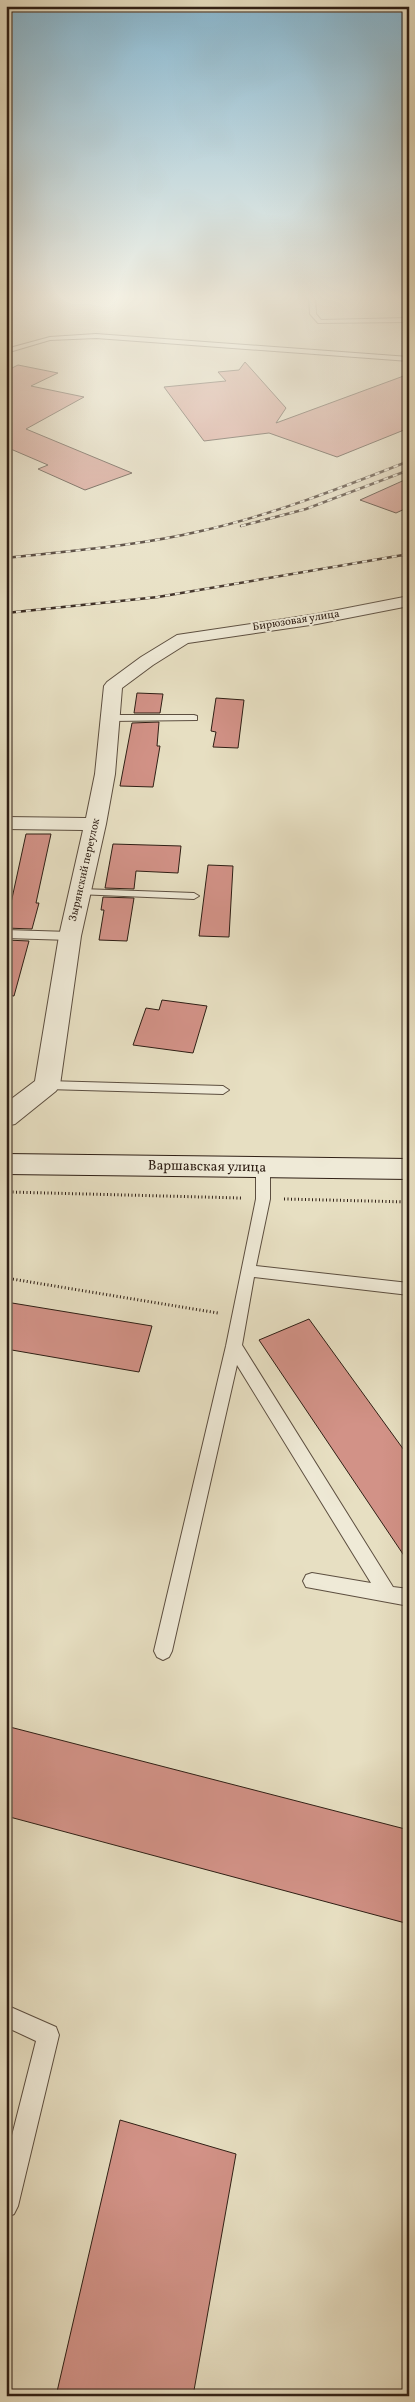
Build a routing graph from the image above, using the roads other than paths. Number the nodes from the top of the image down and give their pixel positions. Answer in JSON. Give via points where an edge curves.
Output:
{"nodes":[{"id":1,"x":409,"y":601,"type":"edge"},
{"id":2,"x":183,"y":639,"type":"joint"},
{"id":3,"x":110,"y":718,"type":"junction"},
{"id":4,"x":194,"y":718,"type":"dead end"},
{"id":5,"x":6,"y":823,"type":"edge"},
{"id":6,"x":96,"y":824,"type":"junction"},
{"id":7,"x":81,"y":892,"type":"junction"},
{"id":8,"x":194,"y":896,"type":"dead end"},
{"id":9,"x":6,"y":934,"type":"edge"},
{"id":10,"x":70,"y":936,"type":"junction"},
{"id":11,"x":47,"y":1086,"type":"junction"},
{"id":12,"x":223,"y":1090,"type":"dead end"},
{"id":13,"x":6,"y":1117,"type":"edge"},
{"id":14,"x":6,"y":1164,"type":"edge"},
{"id":15,"x":263,"y":1168,"type":"junction"},
{"id":16,"x":409,"y":1169,"type":"edge"},
{"id":17,"x":248,"y":1271,"type":"junction"},
{"id":18,"x":409,"y":1289,"type":"edge"},
{"id":19,"x":234,"y":1346,"type":"junction"},
{"id":20,"x":312,"y":1581,"type":"dead end"},
{"id":21,"x":388,"y":1594,"type":"junction"},
{"id":22,"x":409,"y":1598,"type":"edge"},
{"id":23,"x":163,"y":1651,"type":"dead end"},
{"id":24,"x":6,"y":2016,"type":"edge"},
{"id":25,"x":6,"y":2206,"type":"edge"}],
"edges":[{"from":1,"to":2,"type":"street","name":"Бирюзовая улица"},
{"from":2,"to":3,"type":"street","name":"Зырянский переулок","via":[[113,686]]},
{"from":3,"to":4,"type":"lane"},
{"from":3,"to":6,"type":"street","name":"Зырянский переулок"},
{"from":5,"to":6,"type":"street"},
{"from":6,"to":7,"type":"street","name":"Зырянский переулок"},
{"from":7,"to":8,"type":"lane"},
{"from":7,"to":10,"type":"street","name":"Зырянский переулок"},
{"from":9,"to":10,"type":"lane"},
{"from":10,"to":11,"type":"street","name":"Зырянский переулок"},
{"from":11,"to":12,"type":"lane"},
{"from":11,"to":13,"type":"street"},
{"from":14,"to":15,"type":"street","name":"Варшавская улица"},
{"from":15,"to":16,"type":"street","name":"Варшавская улица"},
{"from":15,"to":17,"type":"lane","via":[[263,1198]]},
{"from":17,"to":18,"type":"lane"},
{"from":17,"to":19,"type":"lane"},
{"from":19,"to":21,"type":"lane"},
{"from":19,"to":23,"type":"lane"},
{"from":20,"to":21,"type":"lane"},
{"from":21,"to":22,"type":"lane"},
{"from":24,"to":25,"type":"lane","via":[[48,2035]]}]}
